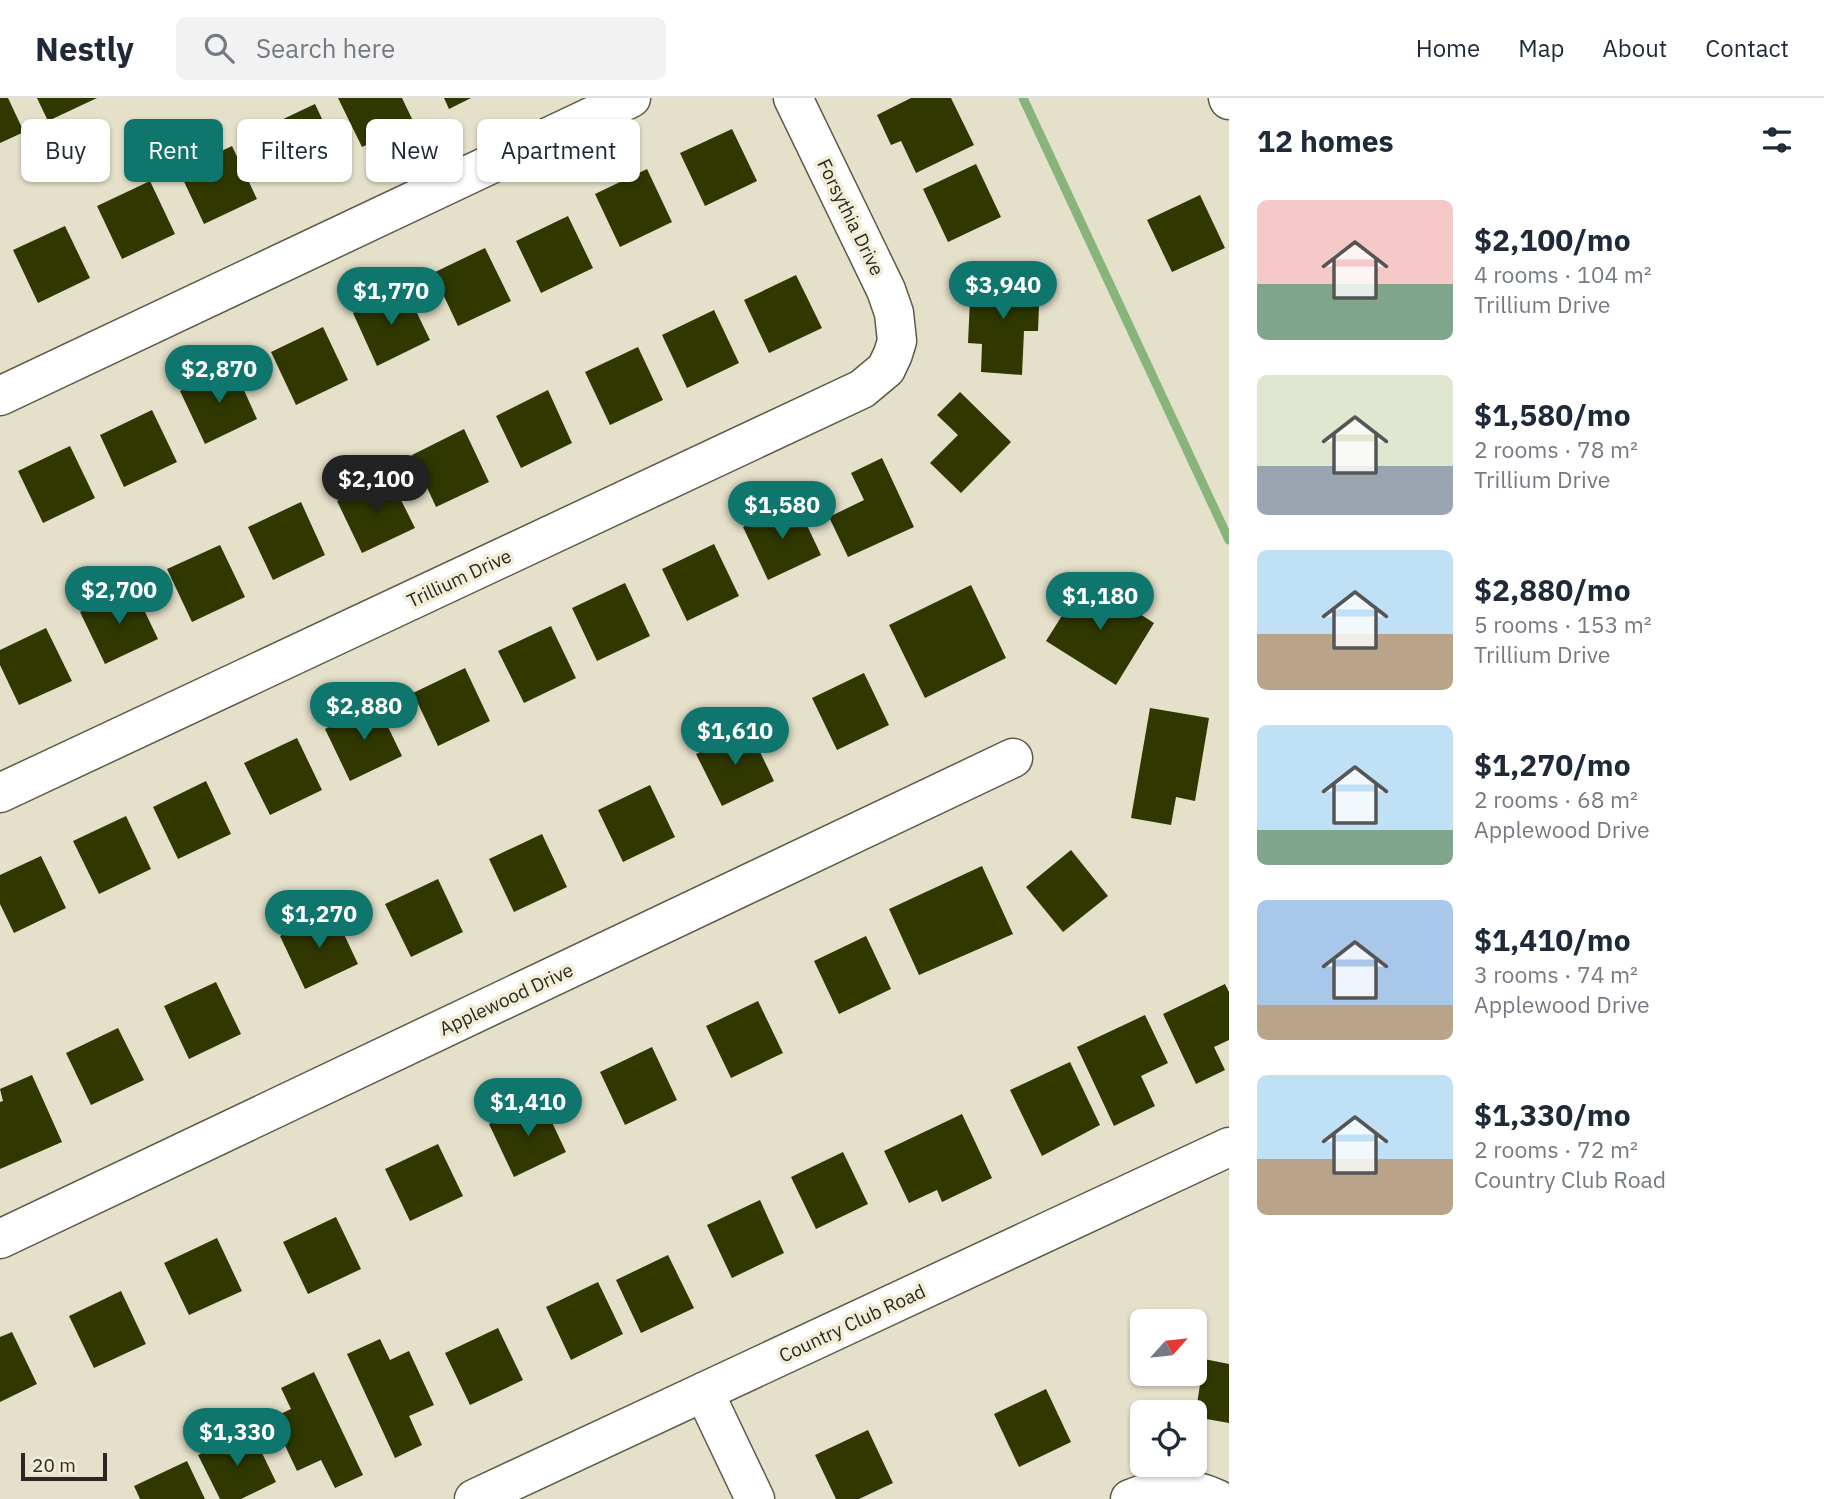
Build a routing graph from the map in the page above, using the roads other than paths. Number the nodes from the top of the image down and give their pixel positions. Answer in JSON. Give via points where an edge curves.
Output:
{"nodes":[{"id":1,"x":631,"y":98,"type":"edge"},
{"id":2,"x":793,"y":98,"type":"edge"},
{"id":3,"x":897,"y":341,"type":"joint"},
{"id":4,"x":0,"y":396,"type":"edge"},
{"id":5,"x":1013,"y":758,"type":"dead end"},
{"id":6,"x":0,"y":793,"type":"edge"},
{"id":7,"x":1229,"y":1147,"type":"edge"},
{"id":8,"x":0,"y":1239,"type":"edge"},
{"id":9,"x":704,"y":1392,"type":"junction"},
{"id":10,"x":474,"y":1499,"type":"edge"},
{"id":11,"x":755,"y":1499,"type":"edge"},
{"id":12,"x":1130,"y":1499,"type":"edge"},
{"id":13,"x":1217,"y":1499,"type":"edge"}],
"edges":[{"from":1,"to":4,"type":"street"},
{"from":2,"to":3,"type":"street","name":"Forsythia Drive","via":[[886,290]]},
{"from":3,"to":6,"type":"street","name":"Trillium Drive","via":[[886,369],[863,389]]},
{"from":5,"to":8,"type":"street","name":"Applewood Drive"},
{"from":7,"to":9,"type":"street","name":"Country Club Road"},
{"from":9,"to":10,"type":"street","name":"Country Club Road"},
{"from":9,"to":11,"type":"street"},
{"from":12,"to":13,"type":"street","via":[[1172,1488],[1200,1491]]}]}
